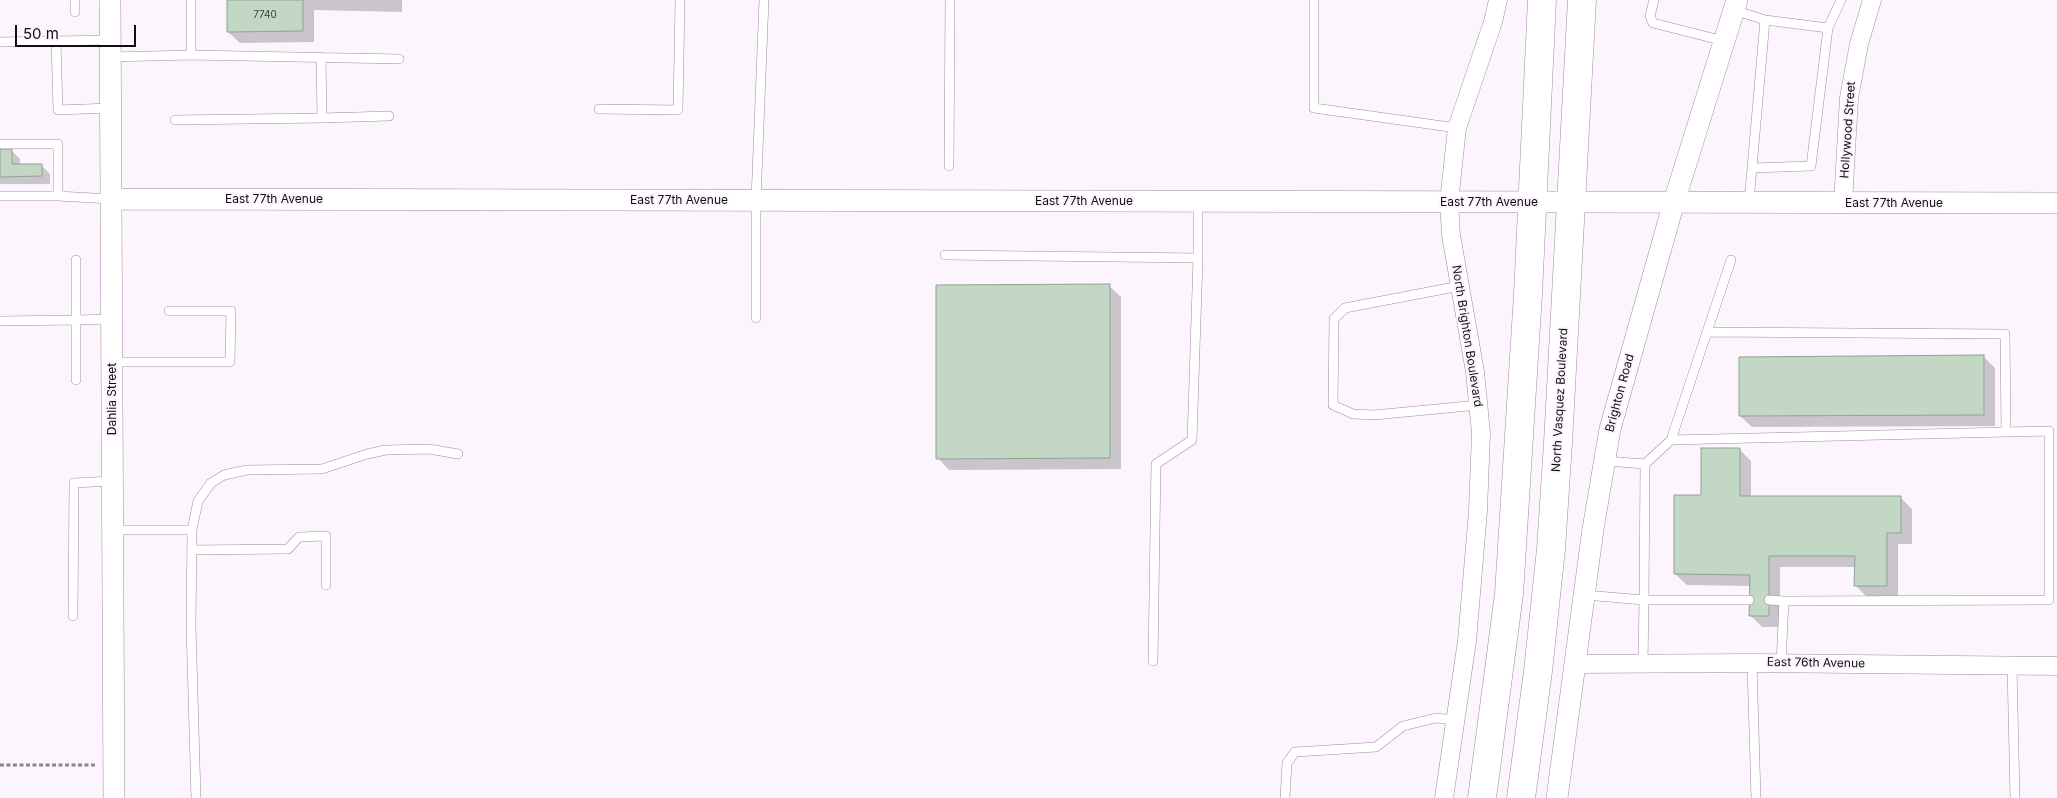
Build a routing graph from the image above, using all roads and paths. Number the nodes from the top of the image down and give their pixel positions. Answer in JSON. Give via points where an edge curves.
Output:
{"nodes":[{"id":1,"x":75,"y":0,"type":"edge"},
{"id":2,"x":110,"y":0,"type":"edge"},
{"id":3,"x":190,"y":0,"type":"edge"},
{"id":4,"x":680,"y":0,"type":"edge"},
{"id":5,"x":764,"y":0,"type":"edge"},
{"id":6,"x":950,"y":0,"type":"edge"},
{"id":7,"x":1314,"y":0,"type":"edge"},
{"id":8,"x":1498,"y":0,"type":"edge"},
{"id":9,"x":1542,"y":0,"type":"edge"},
{"id":10,"x":1582,"y":0,"type":"edge"},
{"id":11,"x":1654,"y":0,"type":"edge"},
{"id":12,"x":1841,"y":0,"type":"edge"},
{"id":13,"x":1869,"y":2,"type":"edge"},
{"id":14,"x":1736,"y":5,"type":"edge"},
{"id":15,"x":75,"y":12,"type":"dead end"},
{"id":16,"x":1765,"y":20,"type":"junction"},
{"id":17,"x":1828,"y":28,"type":"junction"},
{"id":18,"x":1724,"y":41,"type":"junction"},
{"id":19,"x":0,"y":42,"type":"edge"},
{"id":20,"x":56,"y":42,"type":"junction"},
{"id":21,"x":110,"y":49,"type":"junction"},
{"id":22,"x":191,"y":55,"type":"junction"},
{"id":23,"x":321,"y":57,"type":"junction"},
{"id":24,"x":399,"y":59,"type":"dead end"},
{"id":25,"x":110,"y":108,"type":"junction"},
{"id":26,"x":598,"y":109,"type":"dead end"},
{"id":27,"x":388,"y":116,"type":"dead end"},
{"id":28,"x":322,"y":118,"type":"junction"},
{"id":29,"x":175,"y":120,"type":"dead end"},
{"id":30,"x":1457,"y":128,"type":"junction"},
{"id":31,"x":0,"y":144,"type":"edge"},
{"id":32,"x":949,"y":166,"type":"dead end"},
{"id":33,"x":1752,"y":168,"type":"junction"},
{"id":34,"x":0,"y":196,"type":"edge"},
{"id":35,"x":58,"y":196,"type":"junction"},
{"id":36,"x":112,"y":199,"type":"junction"},
{"id":37,"x":756,"y":200,"type":"junction"},
{"id":38,"x":1198,"y":201,"type":"junction"},
{"id":39,"x":1448,"y":202,"type":"junction"},
{"id":40,"x":1531,"y":202,"type":"junction"},
{"id":41,"x":1571,"y":202,"type":"junction"},
{"id":42,"x":1674,"y":202,"type":"junction"},
{"id":43,"x":2057,"y":202,"type":"edge"},
{"id":44,"x":1749,"y":203,"type":"junction"},
{"id":45,"x":1843,"y":203,"type":"junction"},
{"id":46,"x":944,"y":255,"type":"dead end"},
{"id":47,"x":1198,"y":258,"type":"junction"},
{"id":48,"x":76,"y":260,"type":"dead end"},
{"id":49,"x":1730,"y":260,"type":"dead end"},
{"id":50,"x":1460,"y":286,"type":"junction"},
{"id":51,"x":169,"y":311,"type":"dead end"},
{"id":52,"x":756,"y":318,"type":"dead end"},
{"id":53,"x":112,"y":319,"type":"junction"},
{"id":54,"x":76,"y":320,"type":"junction"},
{"id":55,"x":0,"y":322,"type":"edge"},
{"id":56,"x":1706,"y":332,"type":"junction"},
{"id":57,"x":112,"y":362,"type":"junction"},
{"id":58,"x":76,"y":380,"type":"dead end"},
{"id":59,"x":1478,"y":405,"type":"junction"},
{"id":60,"x":2006,"y":432,"type":"junction"},
{"id":61,"x":1670,"y":440,"type":"junction"},
{"id":62,"x":458,"y":454,"type":"dead end"},
{"id":63,"x":1604,"y":460,"type":"junction"},
{"id":64,"x":1646,"y":464,"type":"junction"},
{"id":65,"x":113,"y":481,"type":"junction"},
{"id":66,"x":113,"y":530,"type":"junction"},
{"id":67,"x":192,"y":530,"type":"junction"},
{"id":68,"x":192,"y":550,"type":"junction"},
{"id":69,"x":326,"y":585,"type":"dead end"},
{"id":70,"x":1585,"y":595,"type":"junction"},
{"id":71,"x":1644,"y":600,"type":"junction"},
{"id":72,"x":1749,"y":600,"type":"dead end"},
{"id":73,"x":1769,"y":600,"type":"dead end"},
{"id":74,"x":1784,"y":601,"type":"junction"},
{"id":75,"x":73,"y":616,"type":"dead end"},
{"id":76,"x":1153,"y":661,"type":"dead end"},
{"id":77,"x":1752,"y":663,"type":"junction"},
{"id":78,"x":1781,"y":663,"type":"junction"},
{"id":79,"x":1575,"y":664,"type":"junction"},
{"id":80,"x":1643,"y":664,"type":"junction"},
{"id":81,"x":2012,"y":666,"type":"junction"},
{"id":82,"x":2057,"y":666,"type":"edge"},
{"id":83,"x":1456,"y":720,"type":"junction"},
{"id":84,"x":0,"y":765,"type":"edge"},
{"id":85,"x":114,"y":765,"type":"junction"},
{"id":86,"x":114,"y":798,"type":"edge"},
{"id":87,"x":196,"y":798,"type":"edge"},
{"id":88,"x":1286,"y":798,"type":"edge"},
{"id":89,"x":1444,"y":798,"type":"edge"},
{"id":90,"x":1482,"y":798,"type":"edge"},
{"id":91,"x":1520,"y":798,"type":"edge"},
{"id":92,"x":1557,"y":798,"type":"edge"},
{"id":93,"x":1756,"y":798,"type":"edge"},
{"id":94,"x":2015,"y":798,"type":"edge"}],
"edges":[{"from":1,"to":15,"type":"lane"},
{"from":2,"to":21,"type":"street","name":"Dahlia Street"},
{"from":3,"to":22,"type":"lane"},
{"from":4,"to":26,"type":"lane","via":[[678,110]]},
{"from":5,"to":37,"type":"lane"},
{"from":6,"to":32,"type":"lane"},
{"from":7,"to":30,"type":"lane","via":[[1314,108]]},
{"from":8,"to":30,"type":"street","name":"North Brighton Boulevard","via":[[1494,22]]},
{"from":9,"to":40,"type":"highway"},
{"from":10,"to":41,"type":"highway","name":"North Vasquez Boulevard"},
{"from":11,"to":18,"type":"lane","via":[[1650,16],[1653,23]]},
{"from":12,"to":17,"type":"lane"},
{"from":13,"to":45,"type":"street","name":"Hollywood Street","via":[[1849,98]]},
{"from":14,"to":16,"type":"lane"},
{"from":14,"to":18,"type":"street","name":"Brighton Road"},
{"from":16,"to":17,"type":"lane"},
{"from":16,"to":33,"type":"lane"},
{"from":17,"to":33,"type":"lane","via":[[1811,166]]},
{"from":18,"to":42,"type":"street","name":"Brighton Road"},
{"from":19,"to":20,"type":"lane"},
{"from":20,"to":21,"type":"lane"},
{"from":20,"to":25,"type":"lane","via":[[58,110]]},
{"from":21,"to":22,"type":"lane"},
{"from":21,"to":25,"type":"street","name":"Dahlia Street"},
{"from":22,"to":23,"type":"lane"},
{"from":23,"to":24,"type":"lane"},
{"from":23,"to":28,"type":"lane"},
{"from":25,"to":36,"type":"street","name":"Dahlia Street"},
{"from":27,"to":28,"type":"lane"},
{"from":28,"to":29,"type":"lane"},
{"from":30,"to":39,"type":"street","name":"North Brighton Boulevard"},
{"from":31,"to":35,"type":"lane","via":[[58,144]]},
{"from":33,"to":44,"type":"lane"},
{"from":34,"to":35,"type":"lane"},
{"from":35,"to":36,"type":"lane"},
{"from":36,"to":37,"type":"street","name":"East 77th Avenue"},
{"from":36,"to":53,"type":"street","name":"Dahlia Street"},
{"from":37,"to":38,"type":"street","name":"East 77th Avenue"},
{"from":37,"to":52,"type":"lane"},
{"from":38,"to":39,"type":"street","name":"East 77th Avenue"},
{"from":38,"to":47,"type":"lane"},
{"from":39,"to":40,"type":"street","name":"East 77th Avenue"},
{"from":39,"to":50,"type":"street","name":"North Brighton Boulevard"},
{"from":40,"to":41,"type":"street","name":"East 77th Avenue"},
{"from":40,"to":90,"type":"highway","via":[[1509,594]]},
{"from":41,"to":42,"type":"street","name":"East 77th Avenue"},
{"from":41,"to":91,"type":"highway","name":"North Vasquez Boulevard","via":[[1551,549]]},
{"from":42,"to":44,"type":"street","name":"East 77th Avenue"},
{"from":42,"to":63,"type":"street","name":"Brighton Road"},
{"from":43,"to":45,"type":"street","name":"East 77th Avenue"},
{"from":44,"to":45,"type":"street","name":"East 77th Avenue"},
{"from":46,"to":47,"type":"lane"},
{"from":47,"to":76,"type":"lane","via":[[1192,440],[1156,464]]},
{"from":48,"to":54,"type":"lane"},
{"from":49,"to":56,"type":"lane"},
{"from":50,"to":59,"type":"street","name":"North Brighton Boulevard","via":[[1476,372]]},
{"from":50,"to":59,"type":"lane","via":[[1345,308],[1334,319],[1333,405],[1353,414],[1374,415]]},
{"from":51,"to":57,"type":"lane","via":[[231,311],[230,362]]},
{"from":53,"to":54,"type":"lane"},
{"from":53,"to":57,"type":"street","name":"Dahlia Street"},
{"from":54,"to":55,"type":"lane"},
{"from":54,"to":58,"type":"lane"},
{"from":56,"to":60,"type":"lane","via":[[2005,334]]},
{"from":56,"to":61,"type":"lane"},
{"from":57,"to":65,"type":"street","name":"Dahlia Street"},
{"from":59,"to":83,"type":"street","name":"North Brighton Boulevard","via":[[1481,433],[1478,511]]},
{"from":60,"to":61,"type":"lane"},
{"from":60,"to":74,"type":"lane","via":[[2049,431],[2049,600]]},
{"from":61,"to":64,"type":"lane"},
{"from":62,"to":67,"type":"lane","via":[[428,449],[386,450],[322,469],[247,470],[224,475],[211,483],[198,501]]},
{"from":63,"to":64,"type":"lane"},
{"from":63,"to":70,"type":"street","name":"Brighton Road"},
{"from":64,"to":71,"type":"lane"},
{"from":65,"to":66,"type":"street","name":"Dahlia Street"},
{"from":65,"to":75,"type":"lane","via":[[74,483]]},
{"from":66,"to":67,"type":"lane"},
{"from":66,"to":85,"type":"street","name":"Dahlia Street"},
{"from":67,"to":68,"type":"lane"},
{"from":68,"to":69,"type":"lane","via":[[288,549],[299,537],[326,536]]},
{"from":68,"to":87,"type":"lane"},
{"from":70,"to":71,"type":"lane"},
{"from":70,"to":79,"type":"street","name":"Brighton Road"},
{"from":71,"to":72,"type":"lane"},
{"from":71,"to":80,"type":"lane"},
{"from":73,"to":74,"type":"lane"},
{"from":74,"to":78,"type":"lane"},
{"from":77,"to":78,"type":"street","name":"East 76th Avenue"},
{"from":77,"to":80,"type":"street","name":"East 76th Avenue"},
{"from":77,"to":93,"type":"lane"},
{"from":78,"to":81,"type":"street","name":"East 76th Avenue"},
{"from":79,"to":80,"type":"street","name":"East 76th Avenue"},
{"from":79,"to":92,"type":"street","name":"Brighton Road"},
{"from":81,"to":82,"type":"street","name":"East 76th Avenue"},
{"from":81,"to":94,"type":"lane"},
{"from":83,"to":88,"type":"lane","via":[[1436,718],[1402,726],[1376,747],[1295,752],[1287,763]]},
{"from":83,"to":89,"type":"street","name":"North Brighton Boulevard"},
{"from":84,"to":85,"type":"path"},
{"from":85,"to":86,"type":"street","name":"Dahlia Street"}]}
